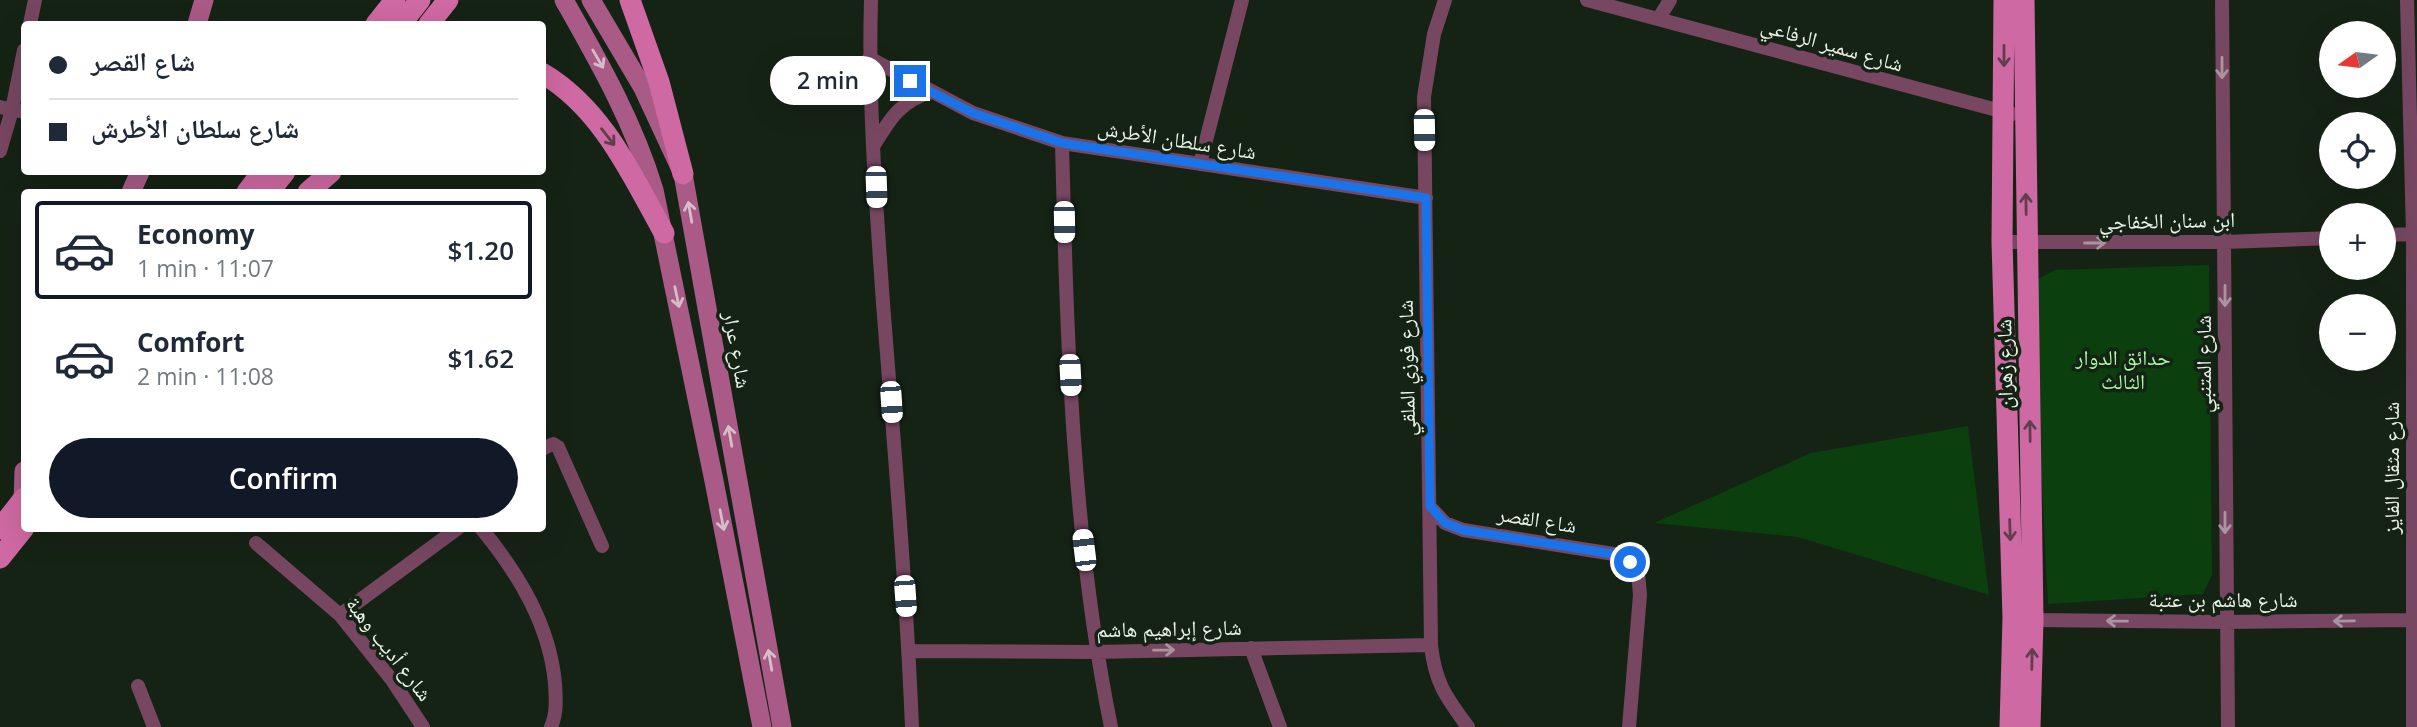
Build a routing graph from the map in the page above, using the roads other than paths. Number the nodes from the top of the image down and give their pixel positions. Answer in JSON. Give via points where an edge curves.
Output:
{"nodes":[{"id":1,"x":35,"y":0,"type":"edge"},
{"id":2,"x":204,"y":0,"type":"edge"},
{"id":3,"x":395,"y":0,"type":"edge"},
{"id":4,"x":420,"y":0,"type":"edge"},
{"id":5,"x":448,"y":0,"type":"edge"},
{"id":6,"x":564,"y":0,"type":"edge"},
{"id":7,"x":591,"y":0,"type":"edge"},
{"id":8,"x":630,"y":0,"type":"edge"},
{"id":9,"x":871,"y":0,"type":"edge"},
{"id":10,"x":1242,"y":0,"type":"edge"},
{"id":11,"x":1445,"y":0,"type":"edge"},
{"id":12,"x":1587,"y":0,"type":"edge"},
{"id":13,"x":1670,"y":0,"type":"edge"},
{"id":14,"x":2004,"y":0,"type":"edge"},
{"id":15,"x":2024,"y":0,"type":"edge"},
{"id":16,"x":2222,"y":0,"type":"edge"},
{"id":17,"x":2407,"y":0,"type":"edge"},
{"id":18,"x":1659,"y":18,"type":"junction"},
{"id":19,"x":31,"y":21,"type":"edge"},
{"id":20,"x":198,"y":21,"type":"edge"},
{"id":21,"x":378,"y":21,"type":"edge"},
{"id":22,"x":403,"y":21,"type":"edge"},
{"id":23,"x":431,"y":21,"type":"edge"},
{"id":24,"x":869,"y":58,"type":"junction"},
{"id":25,"x":21,"y":65,"type":"edge"},
{"id":26,"x":546,"y":76,"type":"edge"},
{"id":27,"x":931,"y":92,"type":"junction"},
{"id":28,"x":12,"y":110,"type":"edge"},
{"id":29,"x":2015,"y":115,"type":"junction"},
{"id":30,"x":1062,"y":143,"type":"junction"},
{"id":31,"x":874,"y":145,"type":"junction"},
{"id":32,"x":0,"y":152,"type":"edge"},
{"id":33,"x":1200,"y":164,"type":"junction"},
{"id":34,"x":683,"y":174,"type":"junction"},
{"id":35,"x":283,"y":175,"type":"edge"},
{"id":36,"x":309,"y":175,"type":"edge"},
{"id":37,"x":328,"y":175,"type":"edge"},
{"id":38,"x":271,"y":189,"type":"edge"},
{"id":39,"x":297,"y":189,"type":"edge"},
{"id":40,"x":311,"y":189,"type":"edge"},
{"id":41,"x":1426,"y":198,"type":"junction"},
{"id":42,"x":664,"y":233,"type":"junction"},
{"id":43,"x":2415,"y":234,"type":"edge"},
{"id":44,"x":2396,"y":235,"type":"edge"},
{"id":45,"x":2319,"y":238,"type":"edge"},
{"id":46,"x":2002,"y":242,"type":"junction"},
{"id":47,"x":2225,"y":242,"type":"junction"},
{"id":48,"x":2027,"y":243,"type":"junction"},
{"id":49,"x":546,"y":447,"type":"edge"},
{"id":50,"x":21,"y":503,"type":"edge"},
{"id":51,"x":1430,"y":506,"type":"junction"},
{"id":52,"x":0,"y":528,"type":"edge"},
{"id":53,"x":21,"y":532,"type":"edge"},
{"id":54,"x":453,"y":532,"type":"edge"},
{"id":55,"x":484,"y":532,"type":"edge"},
{"id":56,"x":256,"y":543,"type":"dead end"},
{"id":57,"x":602,"y":546,"type":"dead end"},
{"id":58,"x":0,"y":558,"type":"edge"},
{"id":59,"x":340,"y":615,"type":"junction"},
{"id":60,"x":2033,"y":620,"type":"junction"},
{"id":61,"x":2412,"y":620,"type":"junction"},
{"id":62,"x":2225,"y":622,"type":"junction"},
{"id":63,"x":1430,"y":645,"type":"junction"},
{"id":64,"x":1251,"y":648,"type":"junction"},
{"id":65,"x":909,"y":651,"type":"junction"},
{"id":66,"x":1096,"y":652,"type":"junction"},
{"id":67,"x":138,"y":686,"type":"dead end"},
{"id":68,"x":154,"y":727,"type":"edge"},
{"id":69,"x":423,"y":727,"type":"edge"},
{"id":70,"x":551,"y":727,"type":"edge"},
{"id":71,"x":762,"y":727,"type":"edge"},
{"id":72,"x":782,"y":727,"type":"edge"},
{"id":73,"x":912,"y":727,"type":"edge"},
{"id":74,"x":1111,"y":727,"type":"edge"},
{"id":75,"x":1280,"y":727,"type":"edge"},
{"id":76,"x":1468,"y":727,"type":"edge"},
{"id":77,"x":1629,"y":727,"type":"edge"},
{"id":78,"x":2010,"y":727,"type":"edge"},
{"id":79,"x":2030,"y":727,"type":"edge"},
{"id":80,"x":2228,"y":727,"type":"edge"},
{"id":81,"x":2413,"y":727,"type":"edge"}],
"edges":[{"from":1,"to":19,"type":"street"},
{"from":2,"to":20,"type":"main road"},
{"from":3,"to":21,"type":"main road"},
{"from":4,"to":22,"type":"main road"},
{"from":5,"to":23,"type":"main road"},
{"from":6,"to":42,"type":"main road","one_way":true,"via":[[630,122],[646,162]]},
{"from":7,"to":34,"type":"main road","name":"شارع عرار","via":[[643,88]]},
{"from":8,"to":34,"type":"main road","via":[[659,82]]},
{"from":9,"to":24,"type":"street"},
{"from":10,"to":33,"type":"street"},
{"from":11,"to":41,"type":"street","name":"شارع فوزي الملقي","via":[[1434,34],[1424,97]]},
{"from":12,"to":18,"type":"street","name":"شارع سمير الرفاعي"},
{"from":13,"to":18,"type":"street"},
{"from":14,"to":29,"type":"main road","name":"شارع زهران","one_way":true},
{"from":15,"to":29,"type":"main road","name":"شارع زهران"},
{"from":16,"to":47,"type":"street","name":"شارع المتنبي","one_way":true},
{"from":17,"to":43,"type":"street","name":"شارع مثقال الفايز"},
{"from":18,"to":29,"type":"street","name":"شارع سمير الرفاعي"},
{"from":24,"to":27,"type":"street","name":"شارع سلطان الأطرش"},
{"from":24,"to":31,"type":"street"},
{"from":25,"to":28,"type":"street"},
{"from":26,"to":42,"type":"main road","one_way":true,"via":[[578,100],[615,145]]},
{"from":27,"to":30,"type":"street","name":"شارع سلطان الأطرش","via":[[993,121]]},
{"from":27,"to":31,"type":"street","via":[[904,103]]},
{"from":28,"to":32,"type":"street"},
{"from":29,"to":46,"type":"main road","name":"شارع زهران"},
{"from":48,"to":29,"type":"main road","name":"شارع زهران","one_way":true},
{"from":30,"to":33,"type":"street","name":"شارع سلطان الأطرش"},
{"from":30,"to":66,"type":"street","via":[[1074,446]]},
{"from":31,"to":65,"type":"street"},
{"from":33,"to":41,"type":"street","name":"شارع سلطان الأطرش"},
{"from":72,"to":34,"type":"main road","name":"شارع عرار","one_way":true},
{"from":35,"to":38,"type":"main road"},
{"from":36,"to":39,"type":"main road"},
{"from":37,"to":40,"type":"main road"},
{"from":41,"to":51,"type":"street","name":"شارع فوزي الملقي"},
{"from":42,"to":71,"type":"main road","one_way":true},
{"from":43,"to":44,"type":"street"},
{"from":43,"to":61,"type":"street","name":"شارع مثقال الفايز"},
{"from":45,"to":47,"type":"street","name":"ابن سنان الخفاجي"},
{"from":46,"to":48,"type":"street","name":"ابن سنان الخفاجي"},
{"from":46,"to":78,"type":"main road","name":"شارع زهران","one_way":true,"via":[[2013,618]]},
{"from":48,"to":47,"type":"street","name":"ابن سنان الخفاجي","one_way":true},
{"from":47,"to":62,"type":"street","name":"شارع المتنبي","one_way":true},
{"from":60,"to":48,"type":"main road","name":"شارع زهران","one_way":true},
{"from":49,"to":57,"type":"street","via":[[558,447]]},
{"from":50,"to":52,"type":"main road"},
{"from":51,"to":63,"type":"street","name":"شارع فوزي الملقي"},
{"from":51,"to":77,"type":"street","name":"شاع القصر","via":[[1445,523],[1463,530],[1620,555],[1630,562],[1638,573],[1640,595]]},
{"from":53,"to":58,"type":"main road"},
{"from":54,"to":59,"type":"street"},
{"from":55,"to":70,"type":"street","via":[[523,590],[547,639],[556,705]]},
{"from":56,"to":59,"type":"street","name":"شارع أديب وهبة"},
{"from":59,"to":69,"type":"street","name":"شارع أديب وهبة"},
{"from":62,"to":60,"type":"street","name":"شارع هاشم بن عتبة","one_way":true},
{"from":79,"to":60,"type":"main road","name":"شارع زهران","one_way":true},
{"from":61,"to":62,"type":"street","name":"شارع هاشم بن عتبة","one_way":true},
{"from":61,"to":81,"type":"street","name":"شارع مثقال الفايز"},
{"from":62,"to":80,"type":"street","name":"شارع المتنبي"},
{"from":63,"to":64,"type":"street","name":"شارع إبراهيم هاشم"},
{"from":63,"to":76,"type":"street","name":"شارع فوزي الملقي","via":[[1438,684]]},
{"from":66,"to":64,"type":"street","name":"شارع إبراهيم هاشم","one_way":true},
{"from":64,"to":75,"type":"street"},
{"from":65,"to":66,"type":"street","name":"شارع إبراهيم هاشم"},
{"from":65,"to":73,"type":"street"},
{"from":66,"to":74,"type":"street"},
{"from":67,"to":68,"type":"street"}]}
